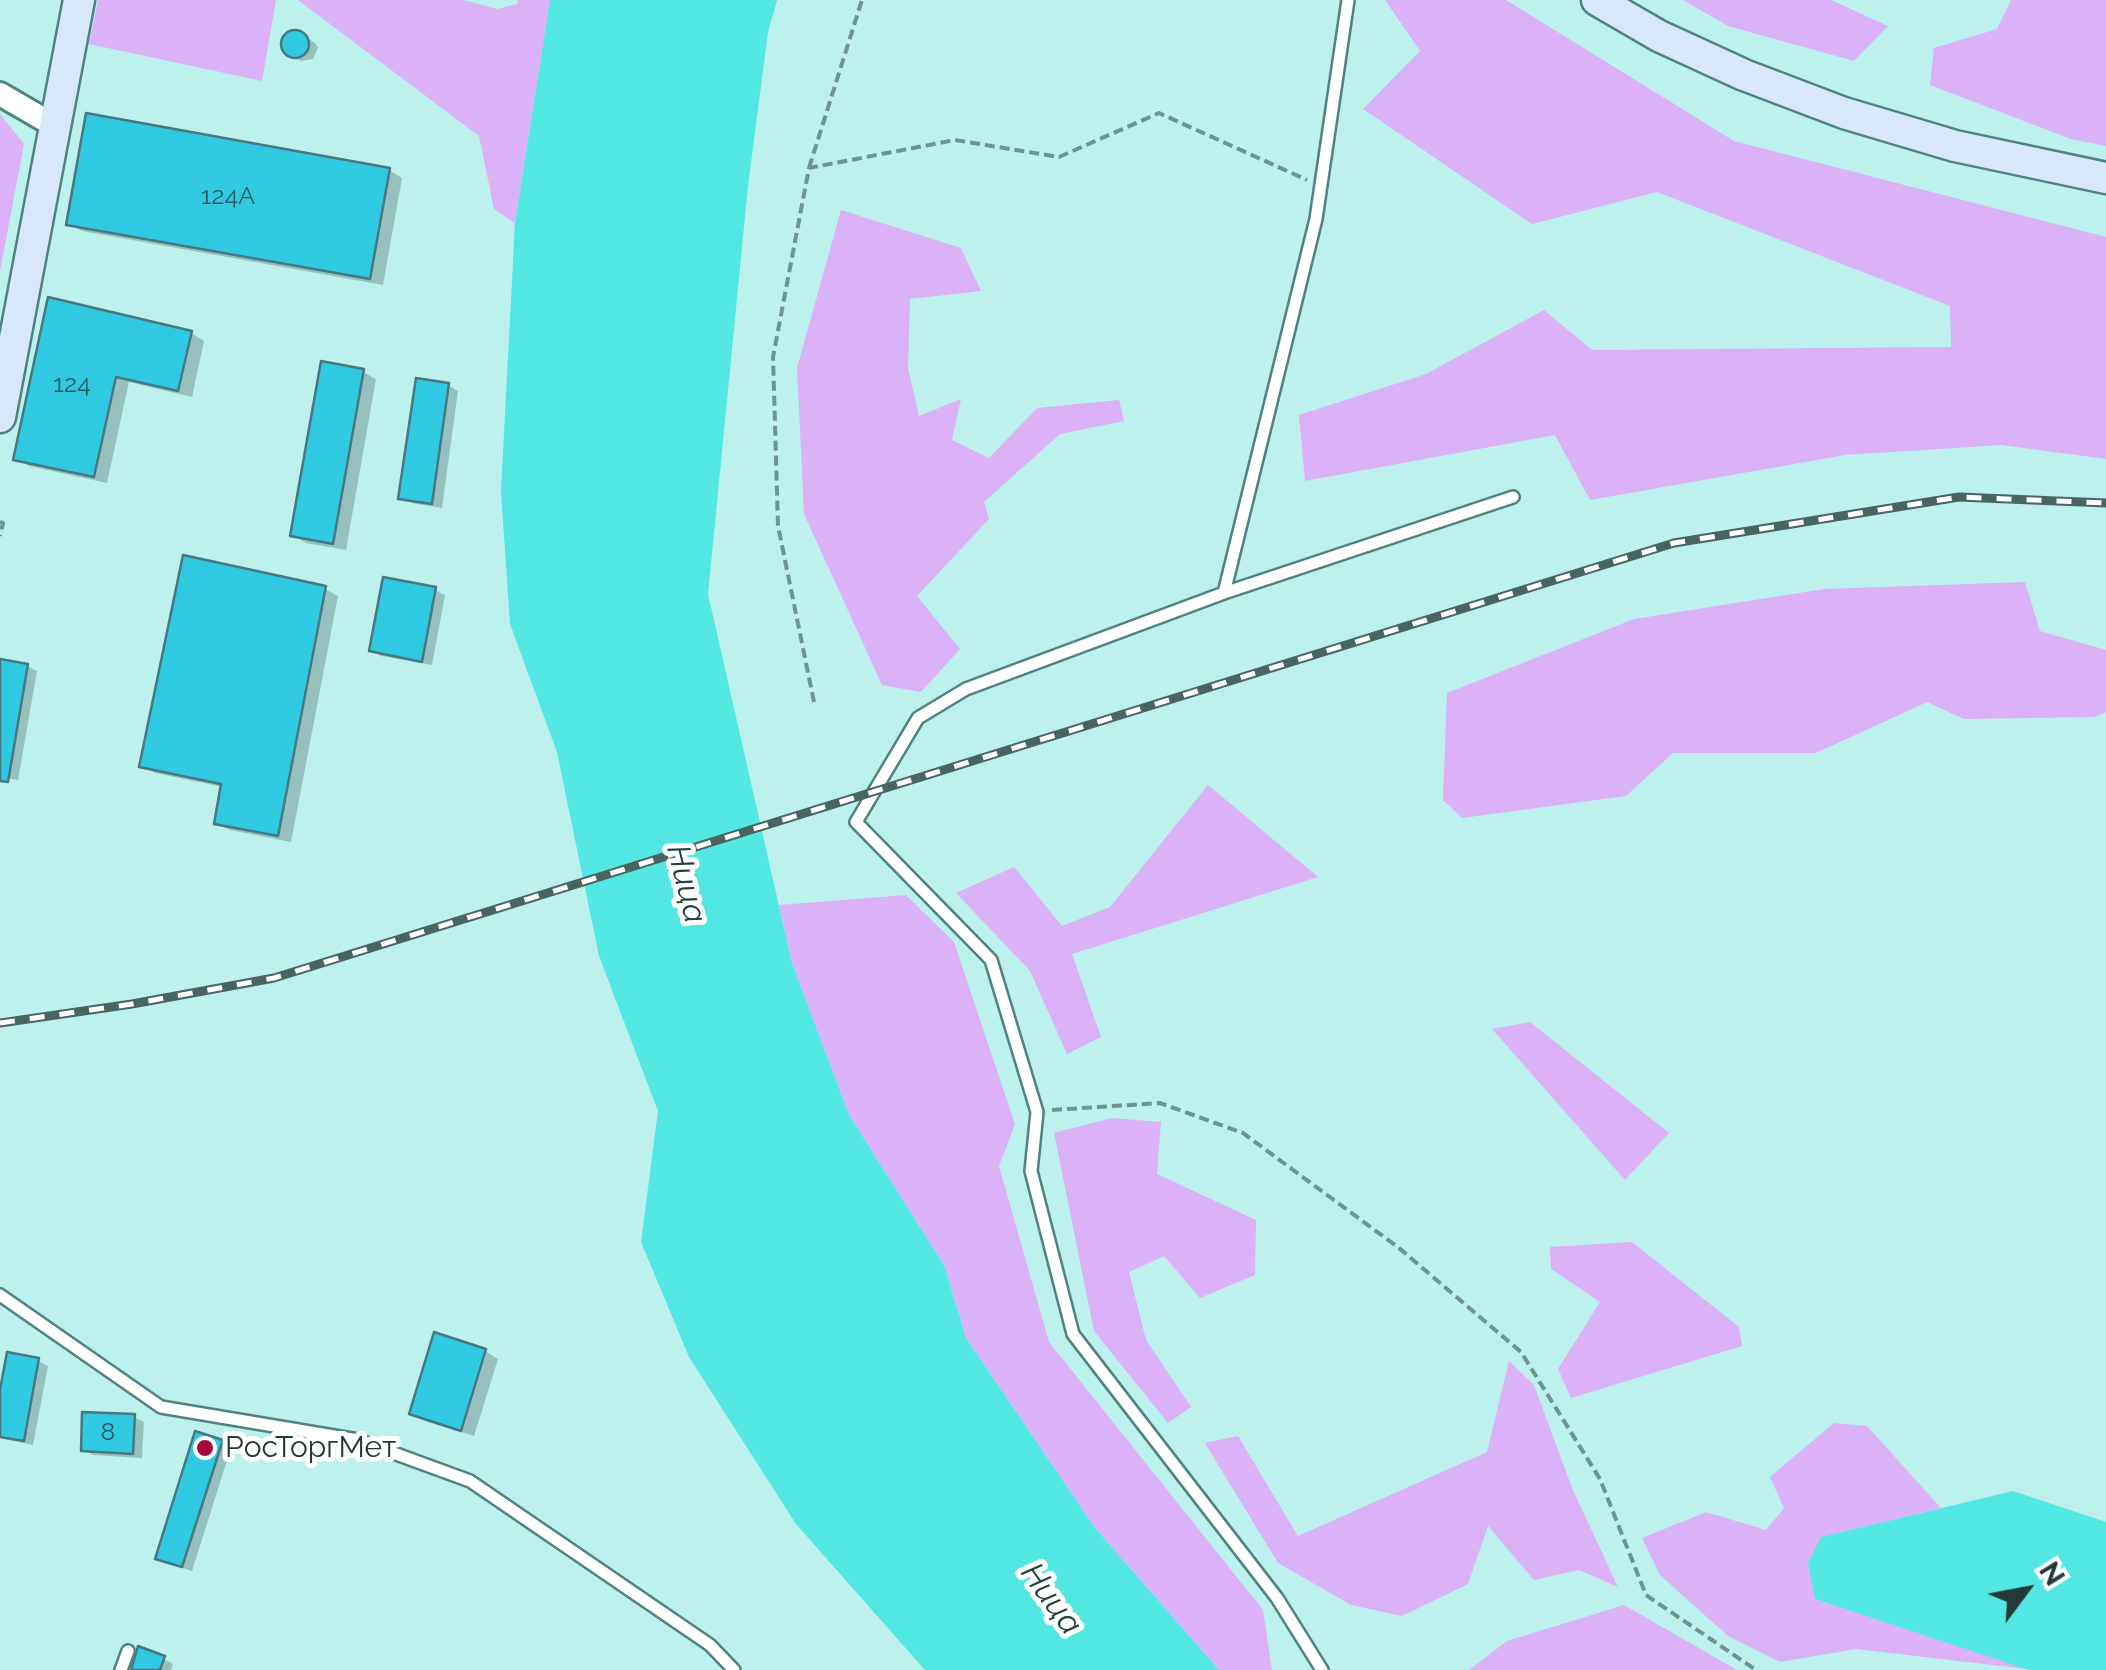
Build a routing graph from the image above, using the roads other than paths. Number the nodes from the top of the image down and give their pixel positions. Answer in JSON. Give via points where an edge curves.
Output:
{"nodes":[{"id":1,"x":79,"y":0,"type":"edge"},
{"id":2,"x":1348,"y":0,"type":"edge"},
{"id":3,"x":1596,"y":0,"type":"edge"},
{"id":4,"x":0,"y":94,"type":"edge"},
{"id":5,"x":55,"y":126,"type":"junction"},
{"id":6,"x":2106,"y":178,"type":"edge"},
{"id":7,"x":0,"y":418,"type":"edge"},
{"id":8,"x":1512,"y":496,"type":"dead end"},
{"id":9,"x":1224,"y":594,"type":"junction"},
{"id":10,"x":0,"y":1295,"type":"edge"},
{"id":11,"x":128,"y":1651,"type":"dead end"},
{"id":12,"x":121,"y":1670,"type":"edge"},
{"id":13,"x":734,"y":1670,"type":"edge"},
{"id":14,"x":1322,"y":1670,"type":"edge"}],
"edges":[{"from":1,"to":5,"type":"street"},
{"from":2,"to":9,"type":"lane","via":[[1316,219]]},
{"from":3,"to":6,"type":"street","via":[[1744,76],[1844,113],[1954,146]]},
{"from":4,"to":5,"type":"street"},
{"from":5,"to":7,"type":"street"},
{"from":8,"to":9,"type":"lane"},
{"from":9,"to":14,"type":"lane","via":[[950,698],[918,718],[856,822],[991,960],[1037,1112],[1031,1171],[1073,1334],[1277,1598]]},
{"from":10,"to":13,"type":"lane","via":[[162,1406],[358,1440],[470,1481],[710,1645]]},
{"from":11,"to":12,"type":"lane"}]}
